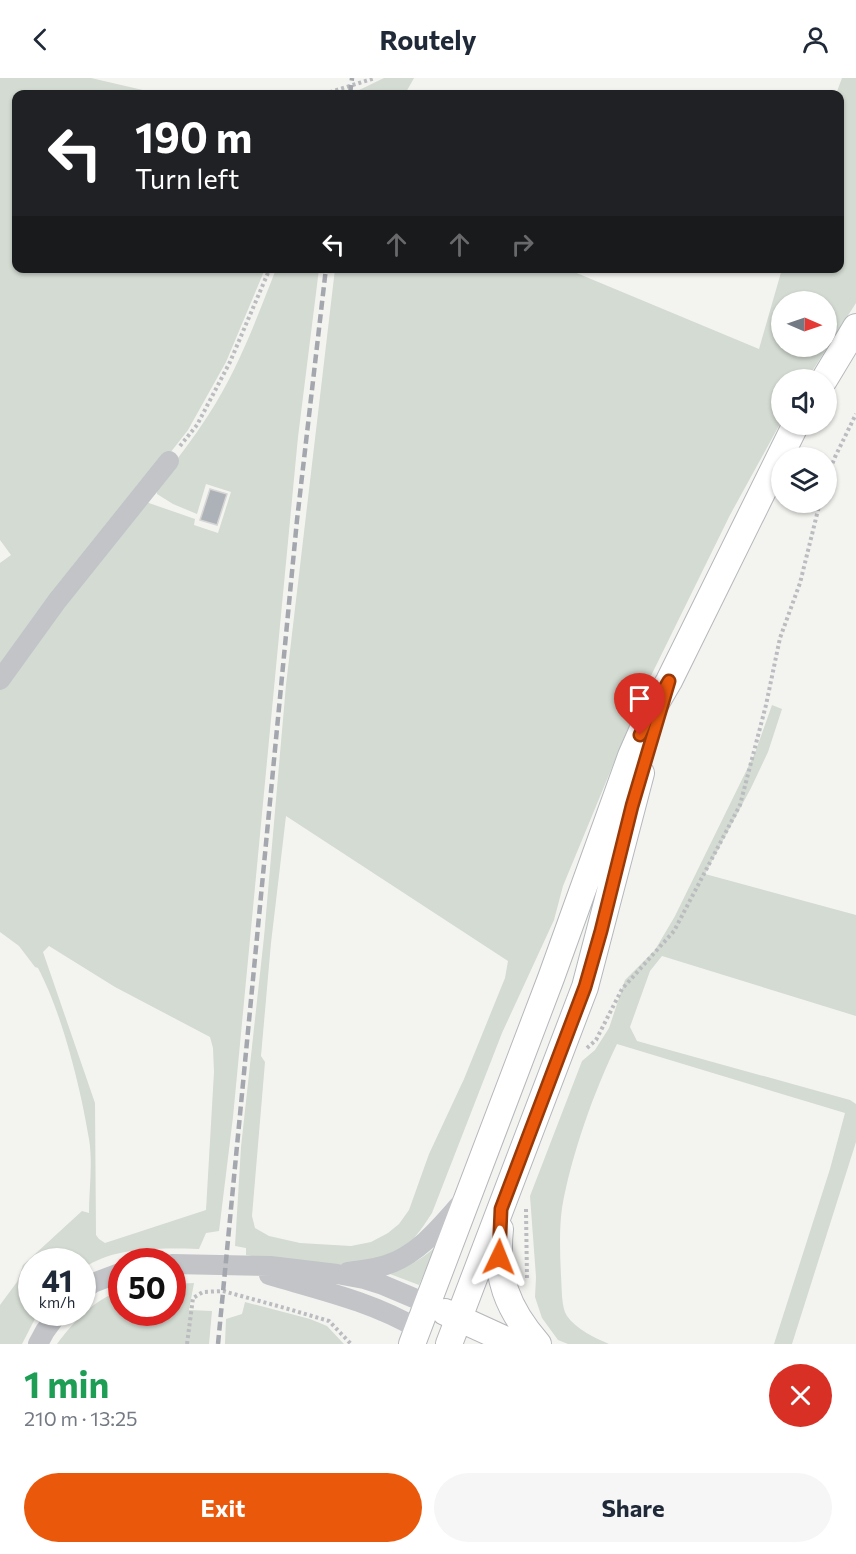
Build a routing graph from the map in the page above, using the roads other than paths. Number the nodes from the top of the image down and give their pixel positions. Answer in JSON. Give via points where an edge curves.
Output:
{"nodes":[{"id":1,"x":856,"y":327,"type":"edge"},
{"id":2,"x":831,"y":369,"type":"edge"},
{"id":3,"x":791,"y":435,"type":"edge"},
{"id":4,"x":169,"y":461,"type":"road end"},
{"id":5,"x":0,"y":680,"type":"edge"},
{"id":6,"x":669,"y":681,"type":"junction"},
{"id":7,"x":468,"y":1195,"type":"junction"},
{"id":8,"x":501,"y":1209,"type":"junction"},
{"id":9,"x":186,"y":1263,"type":"edge"},
{"id":10,"x":235,"y":1264,"type":"junction"},
{"id":11,"x":337,"y":1274,"type":"junction"},
{"id":12,"x":428,"y":1305,"type":"junction"},
{"id":13,"x":49,"y":1326,"type":"edge"},
{"id":14,"x":415,"y":1337,"type":"edge"},
{"id":15,"x":453,"y":1337,"type":"edge"},
{"id":16,"x":38,"y":1344,"type":"edge"},
{"id":17,"x":515,"y":1344,"type":"edge"},
{"id":18,"x":538,"y":1344,"type":"edge"}],
"edges":[{"from":1,"to":2,"type":"main road"},
{"from":3,"to":6,"type":"main road"},
{"from":4,"to":5,"type":"street","via":[[57,601]]},
{"from":6,"to":7,"type":"main road","via":[[631,756]]},
{"from":6,"to":8,"type":"main road","via":[[585,987]]},
{"from":7,"to":11,"type":"street","via":[[430,1237],[403,1257],[386,1265]]},
{"from":7,"to":12,"type":"main road"},
{"from":8,"to":15,"type":"main road"},
{"from":8,"to":18,"type":"main road","via":[[498,1244],[504,1290],[523,1328]]},
{"from":9,"to":10,"type":"street"},
{"from":10,"to":11,"type":"street"},
{"from":10,"to":14,"type":"street","via":[[399,1317]]},
{"from":11,"to":12,"type":"street","via":[[373,1282]]},
{"from":12,"to":14,"type":"main road"},
{"from":12,"to":15,"type":"main road"},
{"from":13,"to":16,"type":"street"},
{"from":14,"to":15,"type":"main road"},
{"from":15,"to":17,"type":"main road"}]}
